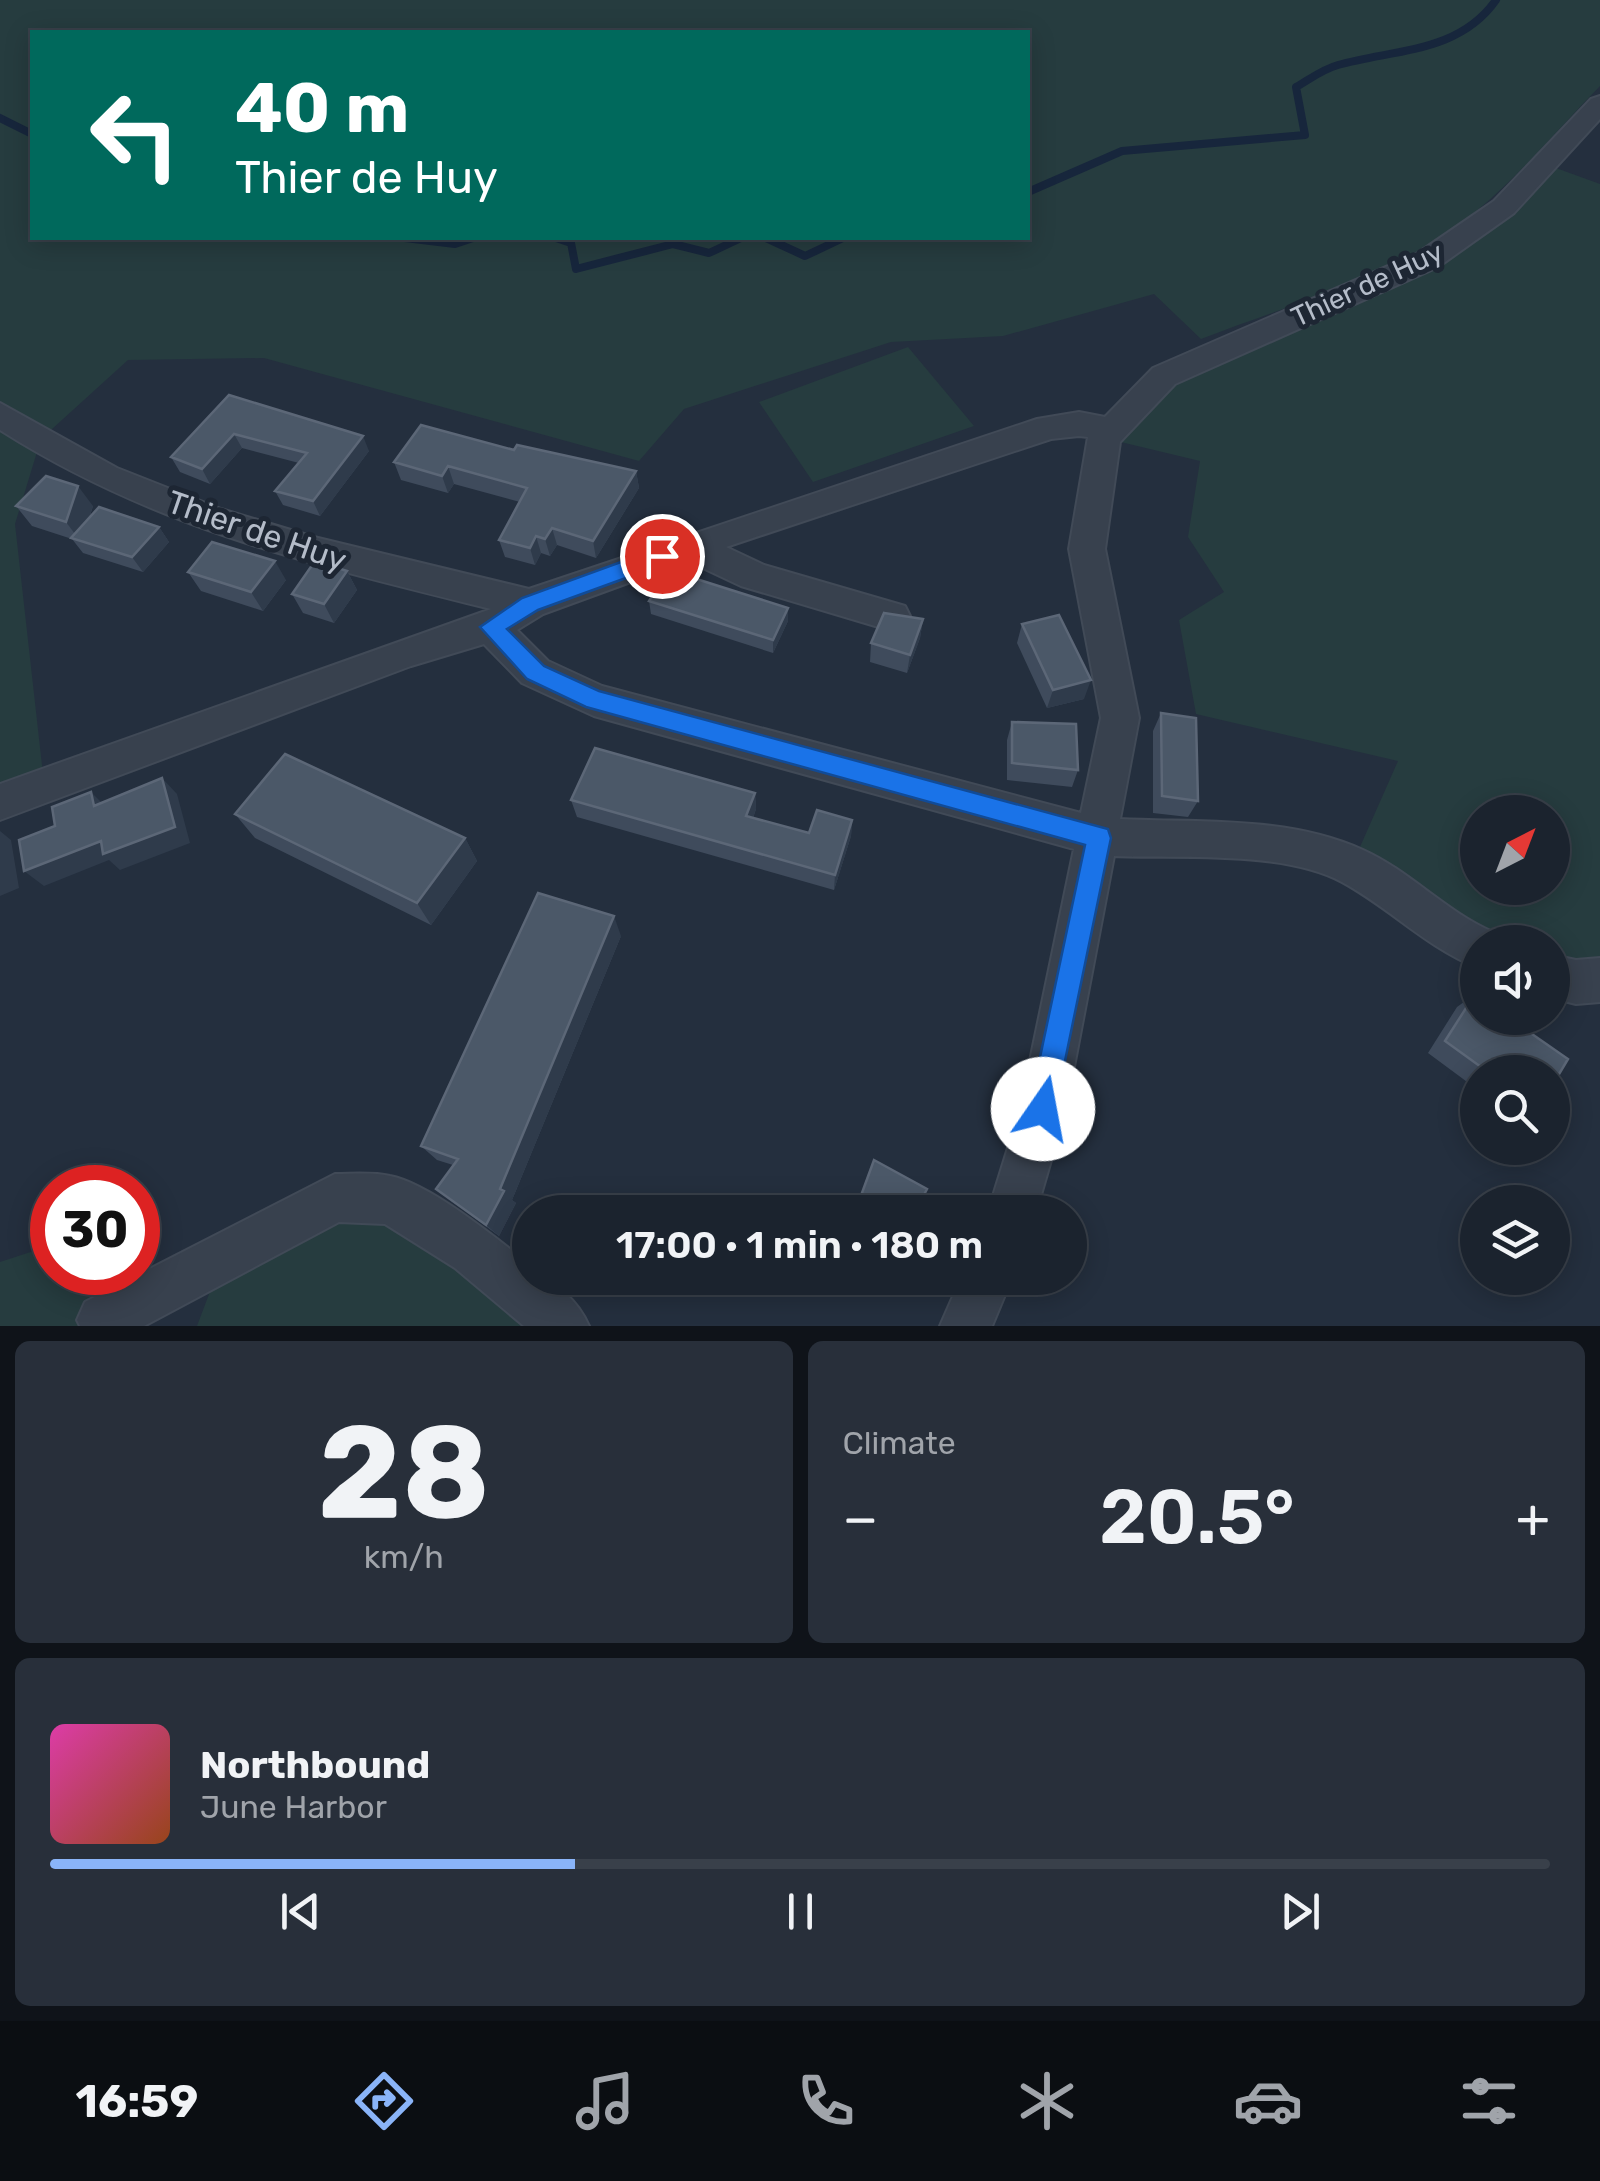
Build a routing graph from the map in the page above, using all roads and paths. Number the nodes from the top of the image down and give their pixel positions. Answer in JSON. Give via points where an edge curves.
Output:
{"nodes":[{"id":1,"x":1600,"y":104,"type":"edge"},
{"id":2,"x":0,"y":415,"type":"edge"},
{"id":3,"x":1109,"y":429,"type":"junction"},
{"id":4,"x":689,"y":546,"type":"junction"},
{"id":5,"x":530,"y":604,"type":"junction"},
{"id":6,"x":892,"y":616,"type":"edge"},
{"id":7,"x":491,"y":627,"type":"junction"},
{"id":8,"x":0,"y":802,"type":"edge"},
{"id":9,"x":1099,"y":838,"type":"junction"},
{"id":10,"x":1460,"y":939,"type":"edge"},
{"id":11,"x":1570,"y":980,"type":"edge"},
{"id":12,"x":1600,"y":980,"type":"edge"},
{"id":13,"x":1017,"y":1195,"type":"edge"},
{"id":14,"x":980,"y":1295,"type":"edge"},
{"id":15,"x":103,"y":1320,"type":"dead end"},
{"id":16,"x":563,"y":1326,"type":"edge"},
{"id":17,"x":966,"y":1326,"type":"edge"}],
"edges":[{"from":1,"to":3,"type":"street","name":"Thier de Huy","via":[[1504,208],[1463,238],[1428,260],[1164,376]]},
{"from":2,"to":5,"type":"street","name":"Thier de Huy","via":[[104,477],[260,538]]},
{"from":3,"to":4,"type":"street","via":[[1049,427]]},
{"from":3,"to":9,"type":"street","via":[[1087,549],[1120,718]]},
{"from":4,"to":5,"type":"street"},
{"from":4,"to":6,"type":"street","via":[[754,576]]},
{"from":5,"to":7,"type":"street"},
{"from":7,"to":8,"type":"street"},
{"from":7,"to":9,"type":"street","via":[[536,672],[594,700]]},
{"from":9,"to":10,"type":"street","via":[[1284,844],[1352,865]]},
{"from":9,"to":13,"type":"street","via":[[1043,1109]]},
{"from":11,"to":12,"type":"street"},
{"from":14,"to":17,"type":"street"},
{"from":15,"to":16,"type":"street","via":[[335,1198],[391,1200],[473,1250]]}]}
